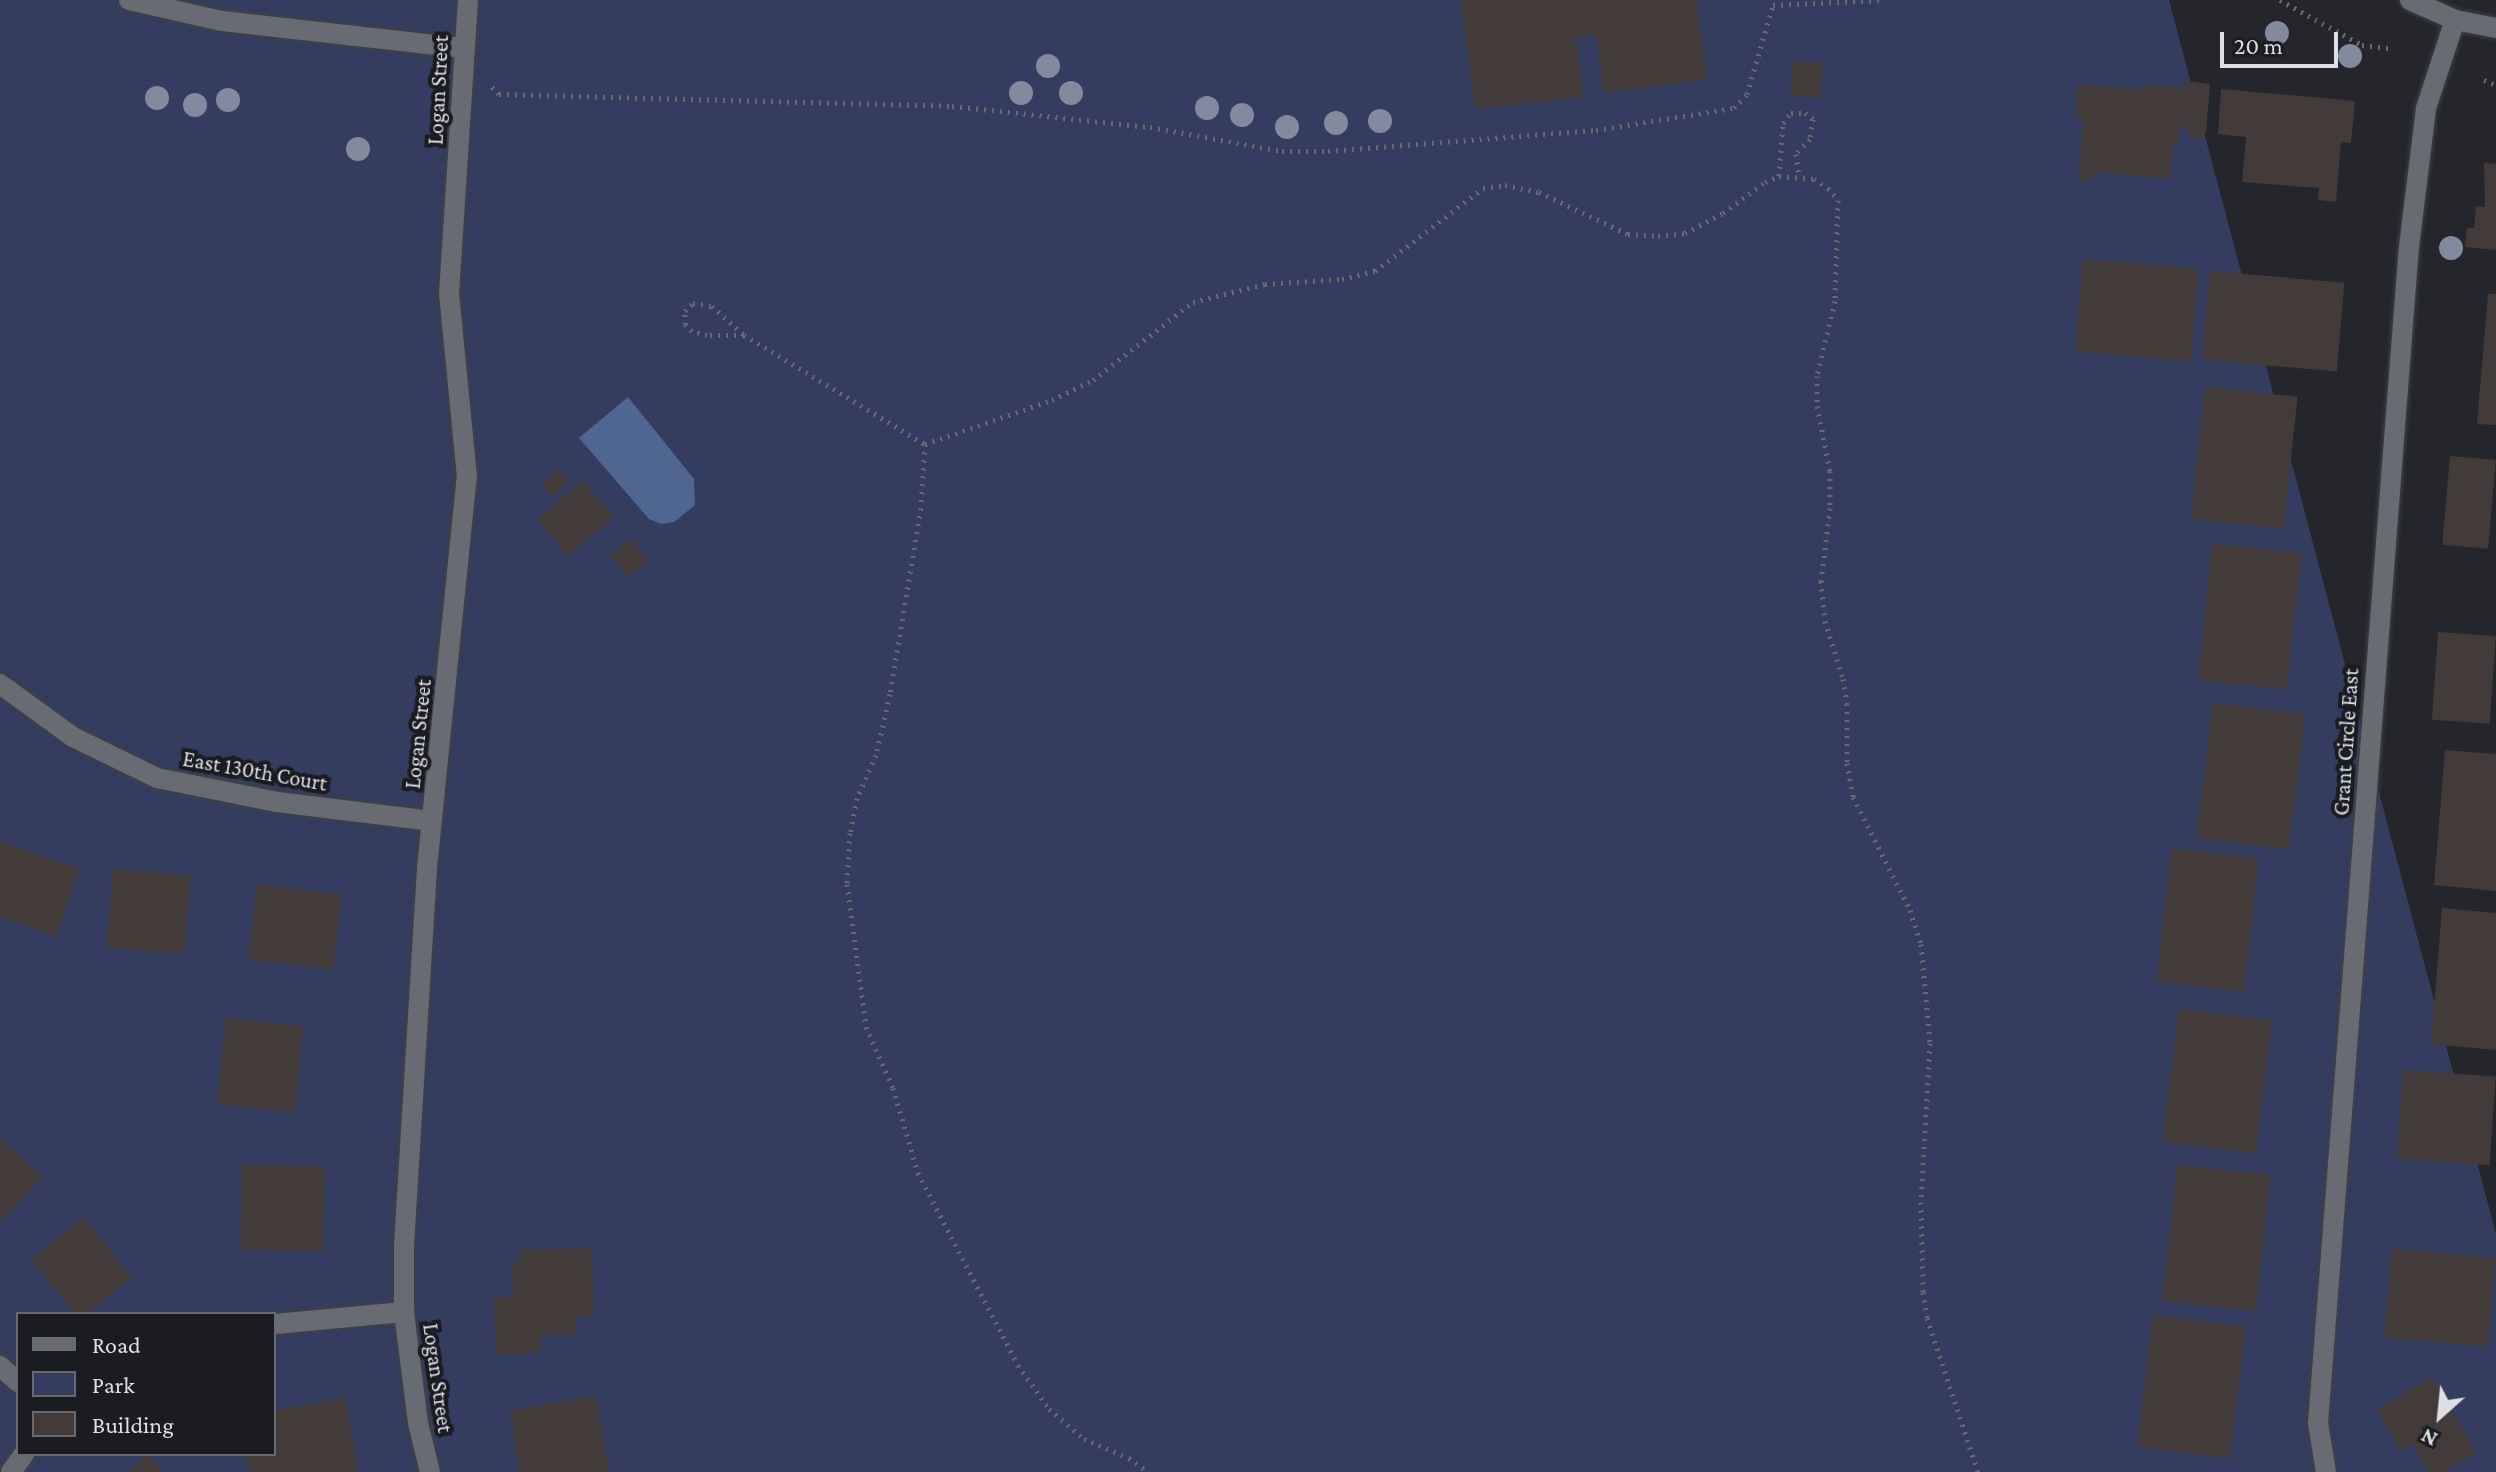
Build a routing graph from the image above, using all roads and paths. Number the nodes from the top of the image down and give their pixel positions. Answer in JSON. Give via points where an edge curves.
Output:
{"nodes":[{"id":1,"x":129,"y":0,"type":"edge"},
{"id":2,"x":468,"y":0,"type":"edge"},
{"id":3,"x":1881,"y":0,"type":"edge"},
{"id":4,"x":2280,"y":0,"type":"edge"},
{"id":5,"x":2410,"y":0,"type":"edge"},
{"id":6,"x":2455,"y":20,"type":"junction"},
{"id":7,"x":2496,"y":28,"type":"edge"},
{"id":8,"x":463,"y":48,"type":"junction"},
{"id":9,"x":2393,"y":49,"type":"dead end"},
{"id":10,"x":2484,"y":80,"type":"dead end"},
{"id":11,"x":2496,"y":85,"type":"edge"},
{"id":12,"x":499,"y":94,"type":"dead end"},
{"id":13,"x":1779,"y":176,"type":"junction"},
{"id":14,"x":1799,"y":176,"type":"junction"},
{"id":15,"x":744,"y":335,"type":"junction"},
{"id":16,"x":925,"y":444,"type":"junction"},
{"id":17,"x":0,"y":684,"type":"edge"},
{"id":18,"x":432,"y":821,"type":"junction"},
{"id":19,"x":404,"y":1312,"type":"junction"},
{"id":20,"x":276,"y":1324,"type":"edge"},
{"id":21,"x":0,"y":1366,"type":"edge"},
{"id":22,"x":16,"y":1380,"type":"edge"},
{"id":23,"x":430,"y":1472,"type":"edge"},
{"id":24,"x":1148,"y":1472,"type":"edge"},
{"id":25,"x":1978,"y":1472,"type":"edge"},
{"id":26,"x":2326,"y":1472,"type":"edge"}],
"edges":[{"from":1,"to":8,"type":"street","via":[[188,16]]},
{"from":2,"to":8,"type":"street","name":"Logan Street"},
{"from":3,"to":12,"type":"path","via":[[1773,5],[1747,94],[1734,108],[1596,130],[1459,143],[1282,151],[1150,127],[952,106]]},
{"from":4,"to":9,"type":"path","via":[[2362,45]]},
{"from":5,"to":6,"type":"street"},
{"from":6,"to":7,"type":"street"},
{"from":6,"to":26,"type":"street","name":"Grant Circle East","via":[[2426,108],[2409,247],[2318,1423]]},
{"from":8,"to":18,"type":"street","name":"Logan Street","via":[[449,294],[467,477]]},
{"from":10,"to":11,"type":"path"},
{"from":13,"to":14,"type":"path"},
{"from":13,"to":14,"type":"path","via":[[1783,123],[1791,113],[1805,113],[1813,119],[1810,139],[1796,154]]},
{"from":13,"to":16,"type":"path","via":[[1685,233],[1658,236],[1628,234],[1539,192],[1505,185],[1483,188],[1375,271],[1342,279],[1265,284],[1193,302],[1093,380],[1052,400]]},
{"from":14,"to":25,"type":"path","via":[[1814,179],[1838,200],[1835,301],[1817,376],[1817,406],[1830,471],[1821,581],[1825,621],[1847,704],[1853,797],[1910,910],[1921,944],[1930,1043],[1921,1202],[1923,1292]]},
{"from":15,"to":15,"type":"path","via":[[701,301],[685,311],[685,324],[692,331]]},
{"from":15,"to":16,"type":"path"},
{"from":16,"to":24,"type":"path","via":[[921,508],[890,694],[850,833],[847,884],[866,1027],[893,1088],[918,1173],[1018,1365],[1049,1409],[1084,1439]]},
{"from":17,"to":18,"type":"street","name":"East 130th Court","via":[[73,737],[157,778],[277,802]]},
{"from":18,"to":19,"type":"street","name":"Logan Street","via":[[409,1135]]},
{"from":19,"to":20,"type":"street"},
{"from":19,"to":23,"type":"street","name":"Logan Street"},
{"from":21,"to":22,"type":"street"}]}
